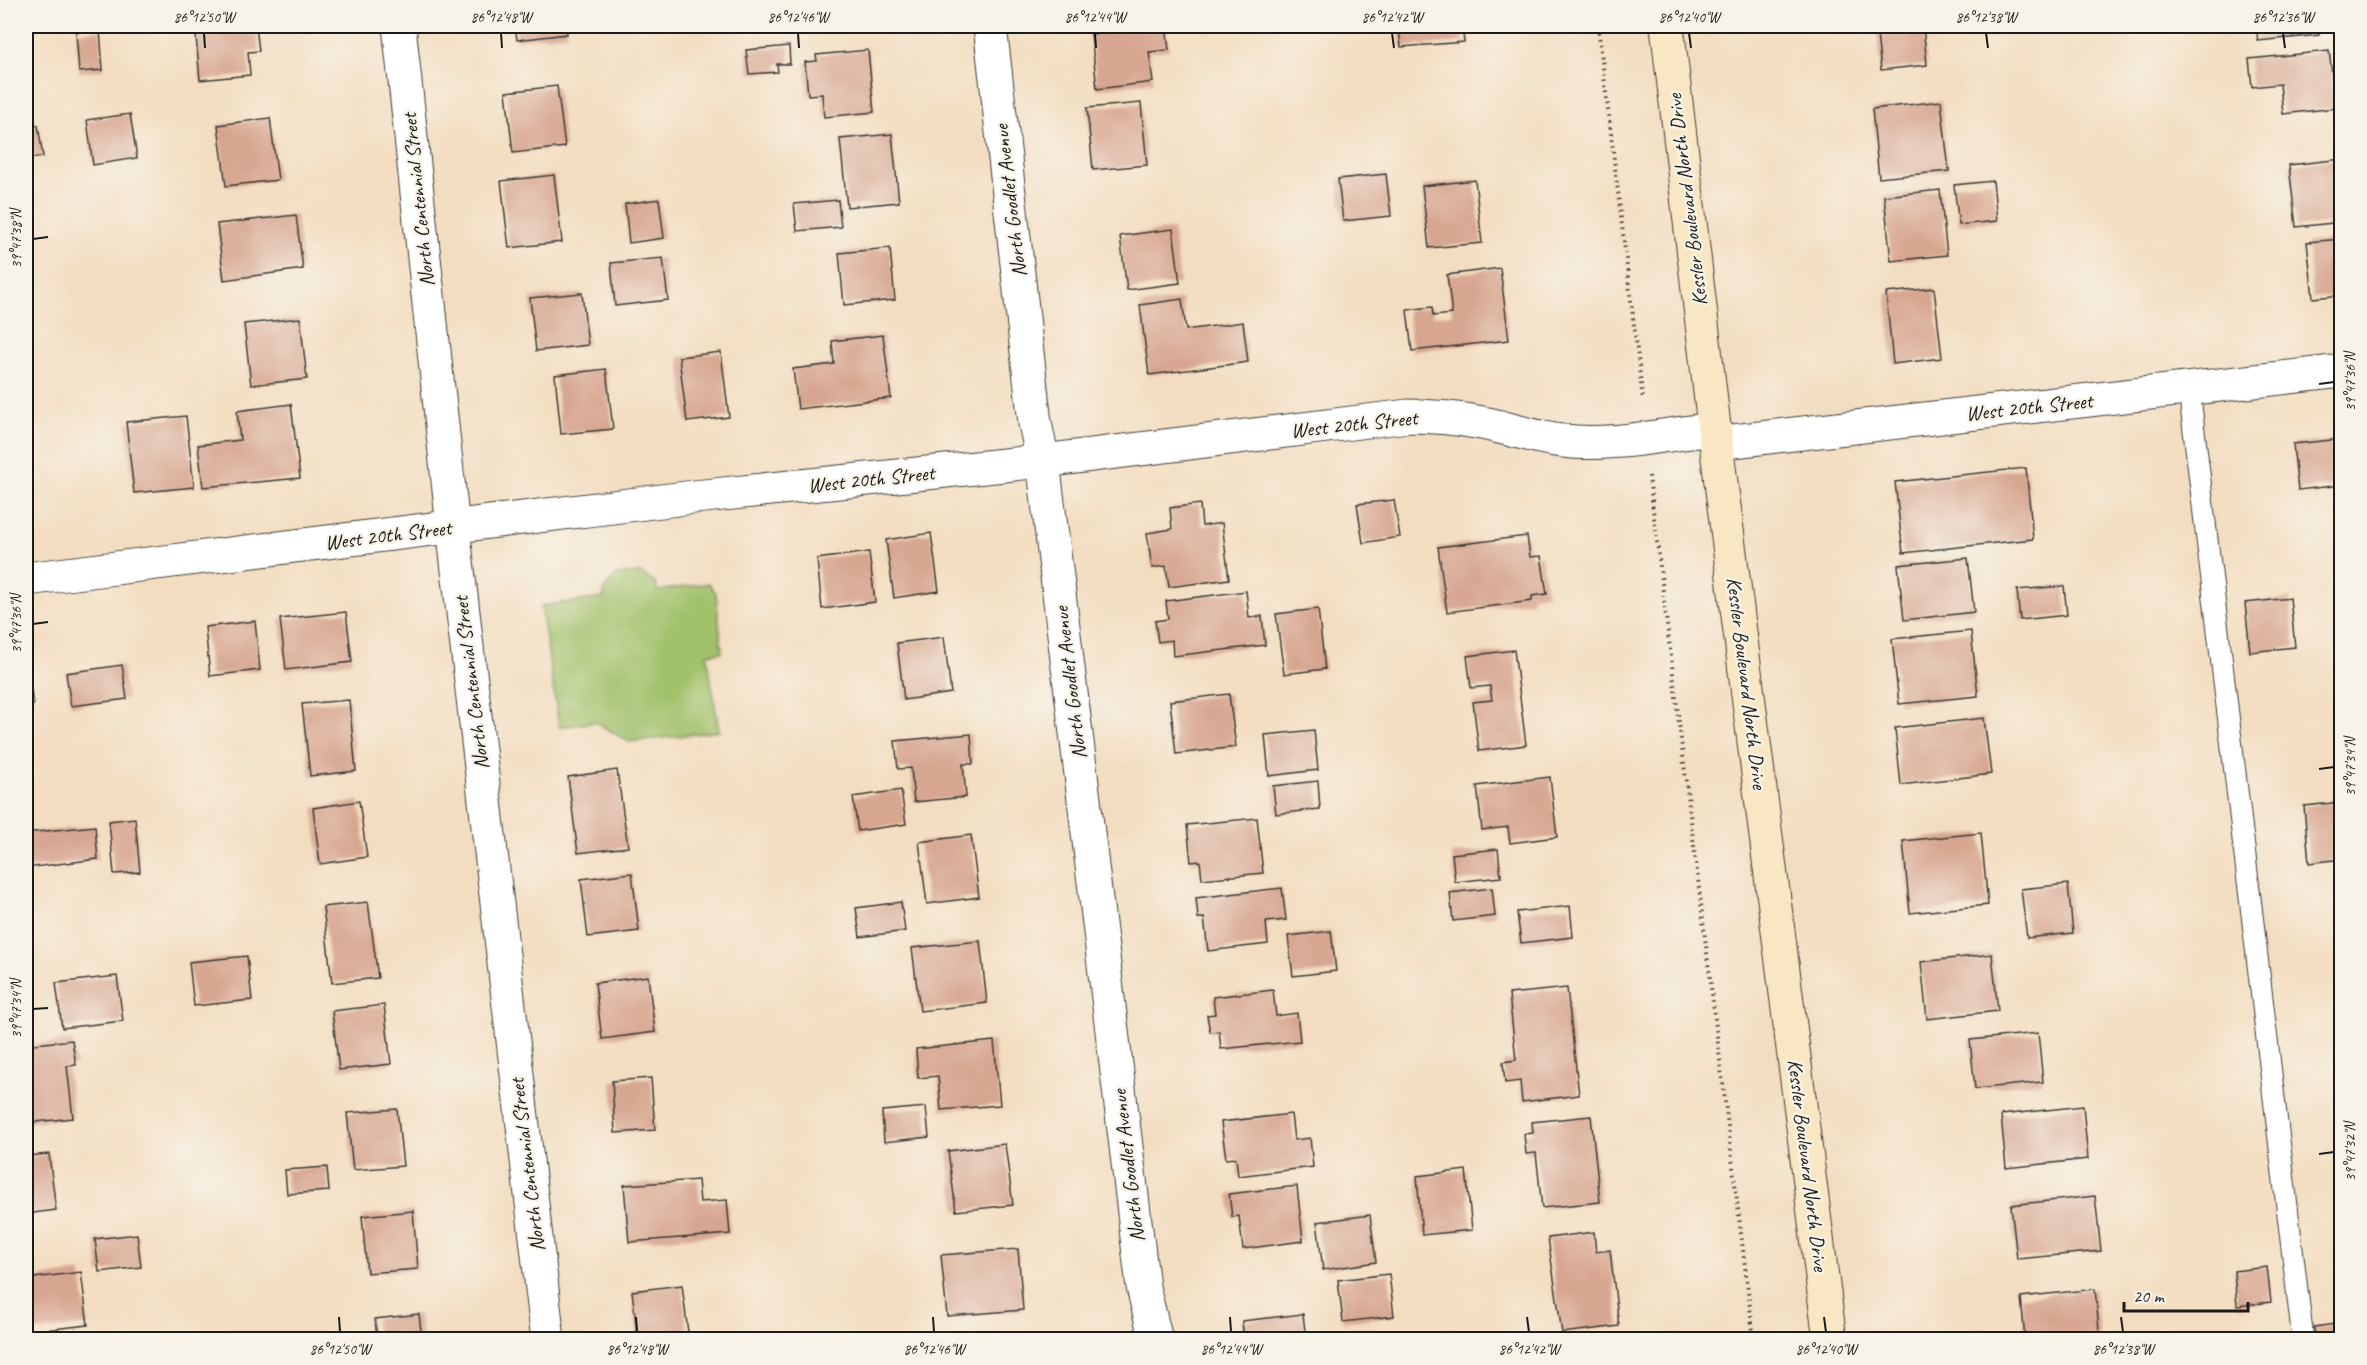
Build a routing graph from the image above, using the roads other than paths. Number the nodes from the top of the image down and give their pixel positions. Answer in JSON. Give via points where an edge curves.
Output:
{"nodes":[{"id":1,"x":399,"y":26,"type":"edge"},
{"id":2,"x":990,"y":26,"type":"edge"},
{"id":3,"x":1666,"y":26,"type":"edge"},
{"id":4,"x":2342,"y":371,"type":"edge"},
{"id":5,"x":2189,"y":389,"type":"junction"},
{"id":6,"x":1715,"y":436,"type":"junction"},
{"id":7,"x":1043,"y":461,"type":"junction"},
{"id":8,"x":453,"y":527,"type":"junction"},
{"id":9,"x":26,"y":579,"type":"edge"},
{"id":10,"x":548,"y":1340,"type":"edge"},
{"id":11,"x":1156,"y":1340,"type":"edge"},
{"id":12,"x":1830,"y":1340,"type":"edge"},
{"id":13,"x":2302,"y":1340,"type":"edge"}],
"edges":[{"from":1,"to":8,"type":"street","name":"North Centennial Street"},
{"from":2,"to":7,"type":"street","name":"North Goodlet Avenue","via":[[1035,423]]},
{"from":3,"to":6,"type":"main road","name":"Kessler Boulevard North Drive"},
{"from":4,"to":5,"type":"street","name":"West 20th Street"},
{"from":5,"to":6,"type":"street","name":"West 20th Street"},
{"from":5,"to":13,"type":"lane"},
{"from":6,"to":7,"type":"street","name":"West 20th Street","via":[[1565,442],[1482,423],[1408,416]]},
{"from":6,"to":12,"type":"main road","name":"Kessler Boulevard North Drive"},
{"from":7,"to":8,"type":"street","name":"West 20th Street","via":[[694,497]]},
{"from":7,"to":11,"type":"street","name":"North Goodlet Avenue","via":[[1143,1287]]},
{"from":8,"to":9,"type":"street","name":"West 20th Street"},
{"from":8,"to":10,"type":"street","name":"North Centennial Street"}]}
